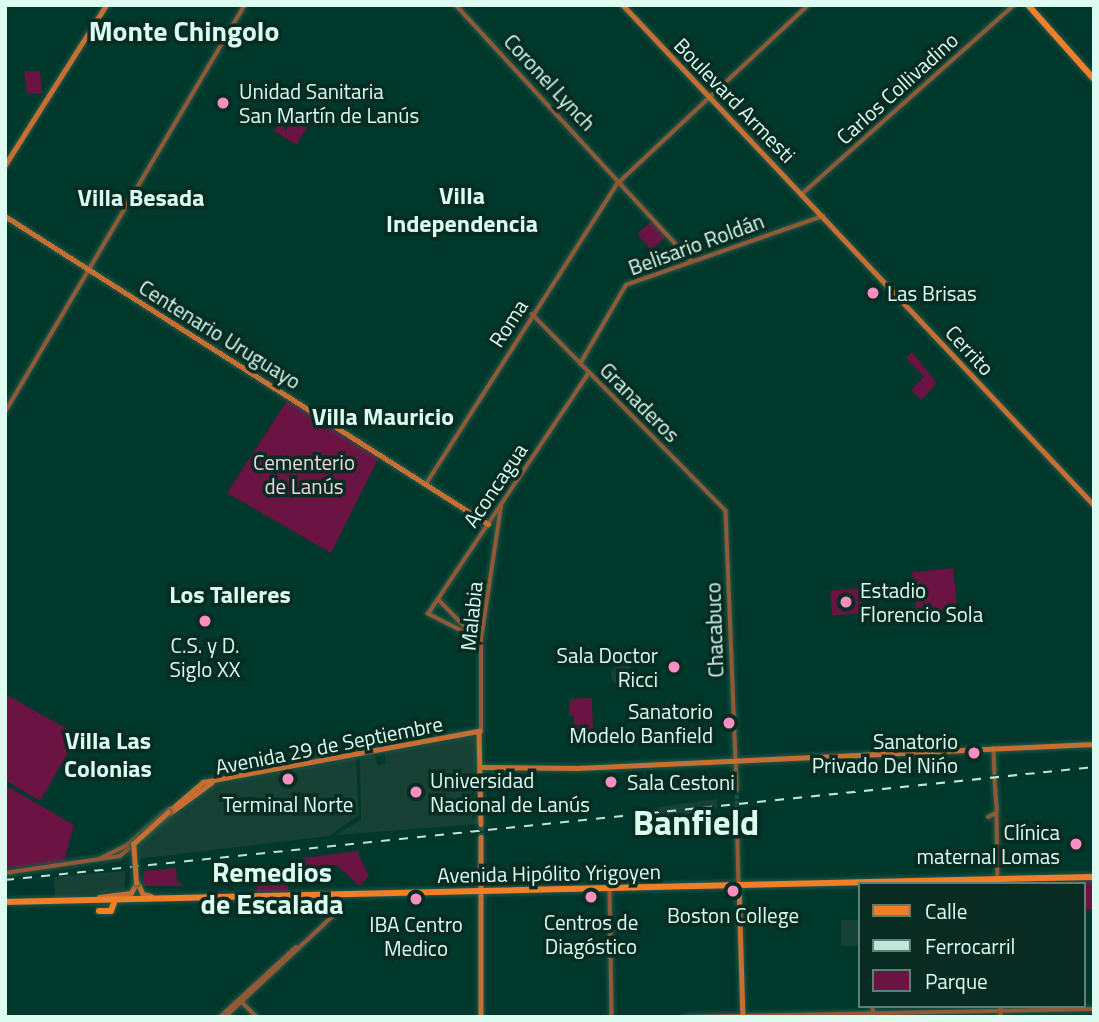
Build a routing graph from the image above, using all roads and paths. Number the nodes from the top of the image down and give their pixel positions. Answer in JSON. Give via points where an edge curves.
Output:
{"nodes":[{"id":1,"x":106,"y":5,"type":"edge"},
{"id":2,"x":245,"y":5,"type":"edge"},
{"id":3,"x":456,"y":5,"type":"edge"},
{"id":4,"x":624,"y":5,"type":"edge"},
{"id":5,"x":808,"y":5,"type":"edge"},
{"id":6,"x":1014,"y":5,"type":"edge"},
{"id":7,"x":1028,"y":5,"type":"edge"},
{"id":8,"x":1094,"y":79,"type":"edge"},
{"id":9,"x":710,"y":97,"type":"junction"},
{"id":10,"x":5,"y":165,"type":"edge"},
{"id":11,"x":620,"y":181,"type":"junction"},
{"id":12,"x":802,"y":194,"type":"junction"},
{"id":13,"x":5,"y":216,"type":"edge"},
{"id":14,"x":823,"y":216,"type":"junction"},
{"id":15,"x":692,"y":262,"type":"junction"},
{"id":16,"x":88,"y":269,"type":"junction"},
{"id":17,"x":532,"y":314,"type":"junction"},
{"id":18,"x":580,"y":364,"type":"junction"},
{"id":19,"x":589,"y":373,"type":"junction"},
{"id":20,"x":5,"y":412,"type":"edge"},
{"id":21,"x":426,"y":484,"type":"junction"},
{"id":22,"x":501,"y":504,"type":"junction"},
{"id":23,"x":1094,"y":505,"type":"edge"},
{"id":24,"x":726,"y":511,"type":"joint"},
{"id":25,"x":488,"y":524,"type":"junction"},
{"id":26,"x":438,"y":599,"type":"junction"},
{"id":27,"x":479,"y":641,"type":"junction"},
{"id":28,"x":479,"y":734,"type":"junction"},
{"id":29,"x":1094,"y":743,"type":"edge"},
{"id":30,"x":994,"y":750,"type":"junction"},
{"id":31,"x":735,"y":760,"type":"junction"},
{"id":32,"x":483,"y":766,"type":"junction"},
{"id":33,"x":995,"y":773,"type":"dead end"},
{"id":34,"x":995,"y":779,"type":"dead end"},
{"id":35,"x":737,"y":790,"type":"tunnel mouth"},
{"id":36,"x":179,"y":804,"type":"junction"},
{"id":37,"x":737,"y":808,"type":"tunnel mouth"},
{"id":38,"x":168,"y":813,"type":"junction"},
{"id":39,"x":997,"y":814,"type":"junction"},
{"id":40,"x":1005,"y":816,"type":"dead end"},
{"id":41,"x":988,"y":817,"type":"dead end"},
{"id":42,"x":481,"y":824,"type":"tunnel mouth"},
{"id":43,"x":481,"y":837,"type":"tunnel mouth"},
{"id":44,"x":5,"y":872,"type":"edge"},
{"id":45,"x":1094,"y":878,"type":"edge"},
{"id":46,"x":998,"y":881,"type":"edge"},
{"id":47,"x":934,"y":882,"type":"edge"},
{"id":48,"x":138,"y":883,"type":"junction"},
{"id":49,"x":858,"y":883,"type":"edge"},
{"id":50,"x":858,"y":884,"type":"edge"},
{"id":51,"x":739,"y":886,"type":"junction"},
{"id":52,"x":610,"y":890,"type":"junction"},
{"id":53,"x":481,"y":894,"type":"junction"},
{"id":54,"x":335,"y":897,"type":"junction"},
{"id":55,"x":165,"y":899,"type":"junction"},
{"id":56,"x":116,"y":901,"type":"junction"},
{"id":57,"x":5,"y":904,"type":"edge"},
{"id":58,"x":99,"y":911,"type":"dead end"},
{"id":59,"x":240,"y":1000,"type":"junction"},
{"id":60,"x":1001,"y":1008,"type":"edge"},
{"id":61,"x":1094,"y":1009,"type":"edge"},
{"id":62,"x":873,"y":1015,"type":"edge"},
{"id":63,"x":743,"y":1016,"type":"edge"},
{"id":64,"x":222,"y":1017,"type":"edge"},
{"id":65,"x":257,"y":1017,"type":"edge"},
{"id":66,"x":481,"y":1017,"type":"edge"},
{"id":67,"x":612,"y":1017,"type":"edge"},
{"id":68,"x":684,"y":1017,"type":"edge"},
{"id":69,"x":1001,"y":1017,"type":"edge"}],
"edges":[{"from":1,"to":10,"type":"main road"},
{"from":2,"to":16,"type":"street"},
{"from":3,"to":11,"type":"street","name":"Coronel Lynch"},
{"from":4,"to":9,"type":"main road","name":"Boulevard Armesti"},
{"from":5,"to":9,"type":"street","name":"Roma"},
{"from":6,"to":12,"type":"street","name":"Carlos Collivadino"},
{"from":7,"to":8,"type":"main road"},
{"from":9,"to":11,"type":"street","name":"Roma"},
{"from":9,"to":12,"type":"main road","name":"Boulevard Armesti"},
{"from":11,"to":15,"type":"street","name":"Coronel Lynch"},
{"from":11,"to":17,"type":"street","name":"Roma"},
{"from":12,"to":14,"type":"main road","name":"Boulevard Armesti"},
{"from":13,"to":16,"type":"main road","name":"Centenario Uruguayo"},
{"from":14,"to":15,"type":"street","name":"Belisario Roldán"},
{"from":14,"to":23,"type":"main road","name":"Cerrito"},
{"from":15,"to":18,"type":"street","name":"Belisario Roldán","via":[[625,286]]},
{"from":16,"to":20,"type":"street"},
{"from":16,"to":21,"type":"main road","name":"Centenario Uruguayo"},
{"from":17,"to":18,"type":"street","name":"Granaderos"},
{"from":17,"to":21,"type":"street","name":"Roma"},
{"from":18,"to":19,"type":"street","name":"Granaderos"},
{"from":19,"to":22,"type":"street","name":"Aconcagua"},
{"from":19,"to":24,"type":"street","name":"Granaderos"},
{"from":21,"to":25,"type":"main road","name":"Centenario Uruguayo"},
{"from":22,"to":25,"type":"street","name":"Aconcagua"},
{"from":22,"to":27,"type":"street","name":"Malabia"},
{"from":24,"to":31,"type":"street","name":"Chacabuco"},
{"from":25,"to":26,"type":"street","name":"Aconcagua"},
{"from":26,"to":27,"type":"street"},
{"from":26,"to":27,"type":"street","name":"Aconcagua","via":[[428,614]]},
{"from":27,"to":28,"type":"street","name":"Malabia"},
{"from":28,"to":32,"type":"main road","name":"Malabia"},
{"from":28,"to":36,"type":"main road","name":"Avenida 29 de Septiembre","via":[[204,782]]},
{"from":29,"to":30,"type":"main road"},
{"from":30,"to":31,"type":"main road"},
{"from":30,"to":33,"type":"street"},
{"from":31,"to":32,"type":"main road"},
{"from":31,"to":35,"type":"street","name":"Chacabuco"},
{"from":32,"to":42,"type":"main road","name":"Malabia"},
{"from":34,"to":39,"type":"street"},
{"from":36,"to":38,"type":"main road"},
{"from":36,"to":44,"type":"street","name":"Avenida 29 de Septiembre","via":[[120,856]]},
{"from":37,"to":51,"type":"street"},
{"from":38,"to":48,"type":"main road","bridge":true,"via":[[135,845]]},
{"from":38,"to":56,"type":"main road","bridge":true,"via":[[133,844],[136,887]]},
{"from":39,"to":40,"type":"street"},
{"from":39,"to":41,"type":"street"},
{"from":39,"to":46,"type":"street"},
{"from":43,"to":53,"type":"main road"},
{"from":45,"to":46,"type":"main road","name":"Avenida Hipólito Yrigoyen"},
{"from":46,"to":47,"type":"main road","name":"Avenida Hipólito Yrigoyen"},
{"from":48,"to":55,"type":"main road","via":[[145,895]]},
{"from":48,"to":56,"type":"main road","via":[[133,894]]},
{"from":49,"to":51,"type":"main road","name":"Avenida Hipólito Yrigoyen"},
{"from":50,"to":51,"type":"main road","name":"Avenida Hipólito Yrigoyen"},
{"from":51,"to":52,"type":"main road","name":"Avenida Hipólito Yrigoyen"},
{"from":51,"to":63,"type":"main road"},
{"from":52,"to":53,"type":"main road","name":"Avenida Hipólito Yrigoyen"},
{"from":52,"to":67,"type":"street"},
{"from":53,"to":54,"type":"main road","name":"Avenida Hipólito Yrigoyen"},
{"from":53,"to":66,"type":"main road"},
{"from":54,"to":55,"type":"main road","name":"Avenida Hipólito Yrigoyen"},
{"from":54,"to":56,"type":"main road","name":"Avenida Hipólito Yrigoyen"},
{"from":54,"to":59,"type":"street","via":[[334,915]]},
{"from":55,"to":56,"type":"main road","name":"Avenida Hipólito Yrigoyen"},
{"from":56,"to":57,"type":"main road","name":"Avenida Hipólito Yrigoyen"},
{"from":56,"to":57,"type":"main road","name":"Avenida Hipólito Yrigoyen"},
{"from":56,"to":58,"type":"main road"},
{"from":59,"to":64,"type":"street"},
{"from":59,"to":65,"type":"street"},
{"from":60,"to":61,"type":"street"},
{"from":60,"to":62,"type":"street"},
{"from":60,"to":69,"type":"street"},
{"from":62,"to":63,"type":"street"},
{"from":63,"to":68,"type":"street"}]}
